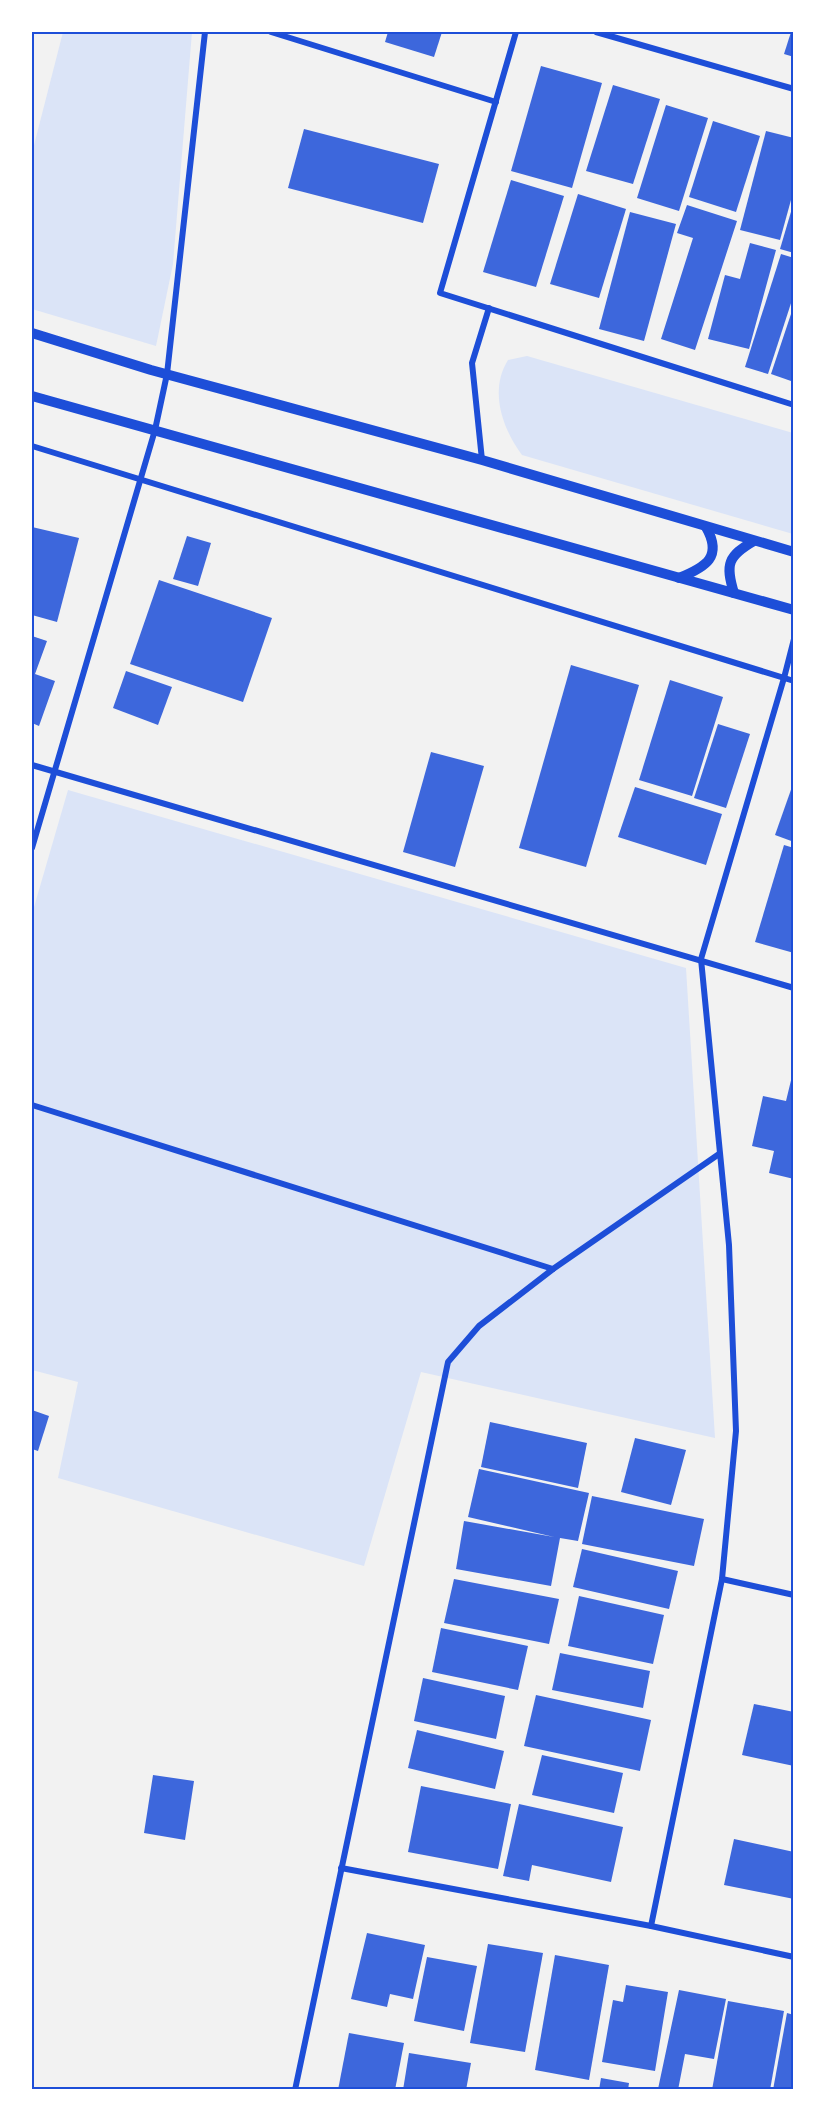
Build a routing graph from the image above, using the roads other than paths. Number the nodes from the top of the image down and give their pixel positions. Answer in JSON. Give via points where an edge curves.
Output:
{"nodes":[{"id":1,"x":205,"y":32,"type":"edge"},
{"id":2,"x":271,"y":32,"type":"edge"},
{"id":3,"x":516,"y":32,"type":"edge"},
{"id":4,"x":596,"y":32,"type":"edge"},
{"id":5,"x":794,"y":89,"type":"edge"},
{"id":6,"x":496,"y":102,"type":"junction"},
{"id":7,"x":489,"y":308,"type":"junction"},
{"id":8,"x":32,"y":333,"type":"edge"},
{"id":9,"x":167,"y":374,"type":"junction"},
{"id":10,"x":32,"y":396,"type":"edge"},
{"id":11,"x":794,"y":405,"type":"edge"},
{"id":12,"x":154,"y":430,"type":"junction"},
{"id":13,"x":32,"y":446,"type":"edge"},
{"id":14,"x":482,"y":460,"type":"junction"},
{"id":15,"x":140,"y":480,"type":"junction"},
{"id":16,"x":706,"y":527,"type":"junction"},
{"id":17,"x":754,"y":541,"type":"junction"},
{"id":18,"x":794,"y":552,"type":"edge"},
{"id":19,"x":679,"y":578,"type":"junction"},
{"id":20,"x":734,"y":593,"type":"junction"},
{"id":21,"x":794,"y":610,"type":"edge"},
{"id":22,"x":794,"y":639,"type":"edge"},
{"id":23,"x":784,"y":678,"type":"junction"},
{"id":24,"x":794,"y":681,"type":"edge"},
{"id":25,"x":32,"y":765,"type":"edge"},
{"id":26,"x":55,"y":772,"type":"junction"},
{"id":27,"x":32,"y":848,"type":"edge"},
{"id":28,"x":701,"y":959,"type":"junction"},
{"id":29,"x":794,"y":988,"type":"edge"},
{"id":30,"x":32,"y":1105,"type":"edge"},
{"id":31,"x":719,"y":1154,"type":"junction"},
{"id":32,"x":553,"y":1269,"type":"junction"},
{"id":33,"x":722,"y":1579,"type":"junction"},
{"id":34,"x":794,"y":1595,"type":"edge"},
{"id":35,"x":341,"y":1868,"type":"junction"},
{"id":36,"x":651,"y":1926,"type":"junction"},
{"id":37,"x":794,"y":1957,"type":"edge"},
{"id":38,"x":295,"y":2090,"type":"edge"}],
"edges":[{"from":1,"to":9,"type":"street"},
{"from":2,"to":6,"type":"street"},
{"from":3,"to":6,"type":"street"},
{"from":4,"to":5,"type":"street"},
{"from":6,"to":7,"type":"street","via":[[441,293]]},
{"from":7,"to":11,"type":"street"},
{"from":7,"to":14,"type":"street","via":[[472,363]]},
{"from":8,"to":9,"type":"street"},
{"from":9,"to":12,"type":"street"},
{"from":9,"to":14,"type":"street"},
{"from":10,"to":12,"type":"street"},
{"from":12,"to":15,"type":"street"},
{"from":12,"to":19,"type":"street"},
{"from":13,"to":15,"type":"street"},
{"from":14,"to":16,"type":"street"},
{"from":15,"to":23,"type":"street"},
{"from":15,"to":26,"type":"street"},
{"from":16,"to":17,"type":"street"},
{"from":16,"to":19,"type":"street","via":[[713,540],[712,556],[700,570]]},
{"from":17,"to":18,"type":"street"},
{"from":17,"to":20,"type":"street","via":[[739,550],[729,565]]},
{"from":19,"to":20,"type":"street"},
{"from":20,"to":21,"type":"street"},
{"from":22,"to":23,"type":"street"},
{"from":23,"to":24,"type":"street"},
{"from":23,"to":28,"type":"street"},
{"from":25,"to":26,"type":"street"},
{"from":26,"to":27,"type":"street"},
{"from":26,"to":28,"type":"street"},
{"from":28,"to":29,"type":"street"},
{"from":28,"to":31,"type":"street"},
{"from":30,"to":32,"type":"street"},
{"from":31,"to":32,"type":"street"},
{"from":31,"to":33,"type":"street","via":[[734,1323],[736,1431]]},
{"from":32,"to":35,"type":"street","via":[[479,1326],[448,1362]]},
{"from":33,"to":34,"type":"street"},
{"from":33,"to":36,"type":"street"},
{"from":35,"to":36,"type":"street"},
{"from":35,"to":38,"type":"street"},
{"from":36,"to":37,"type":"street"}]}
